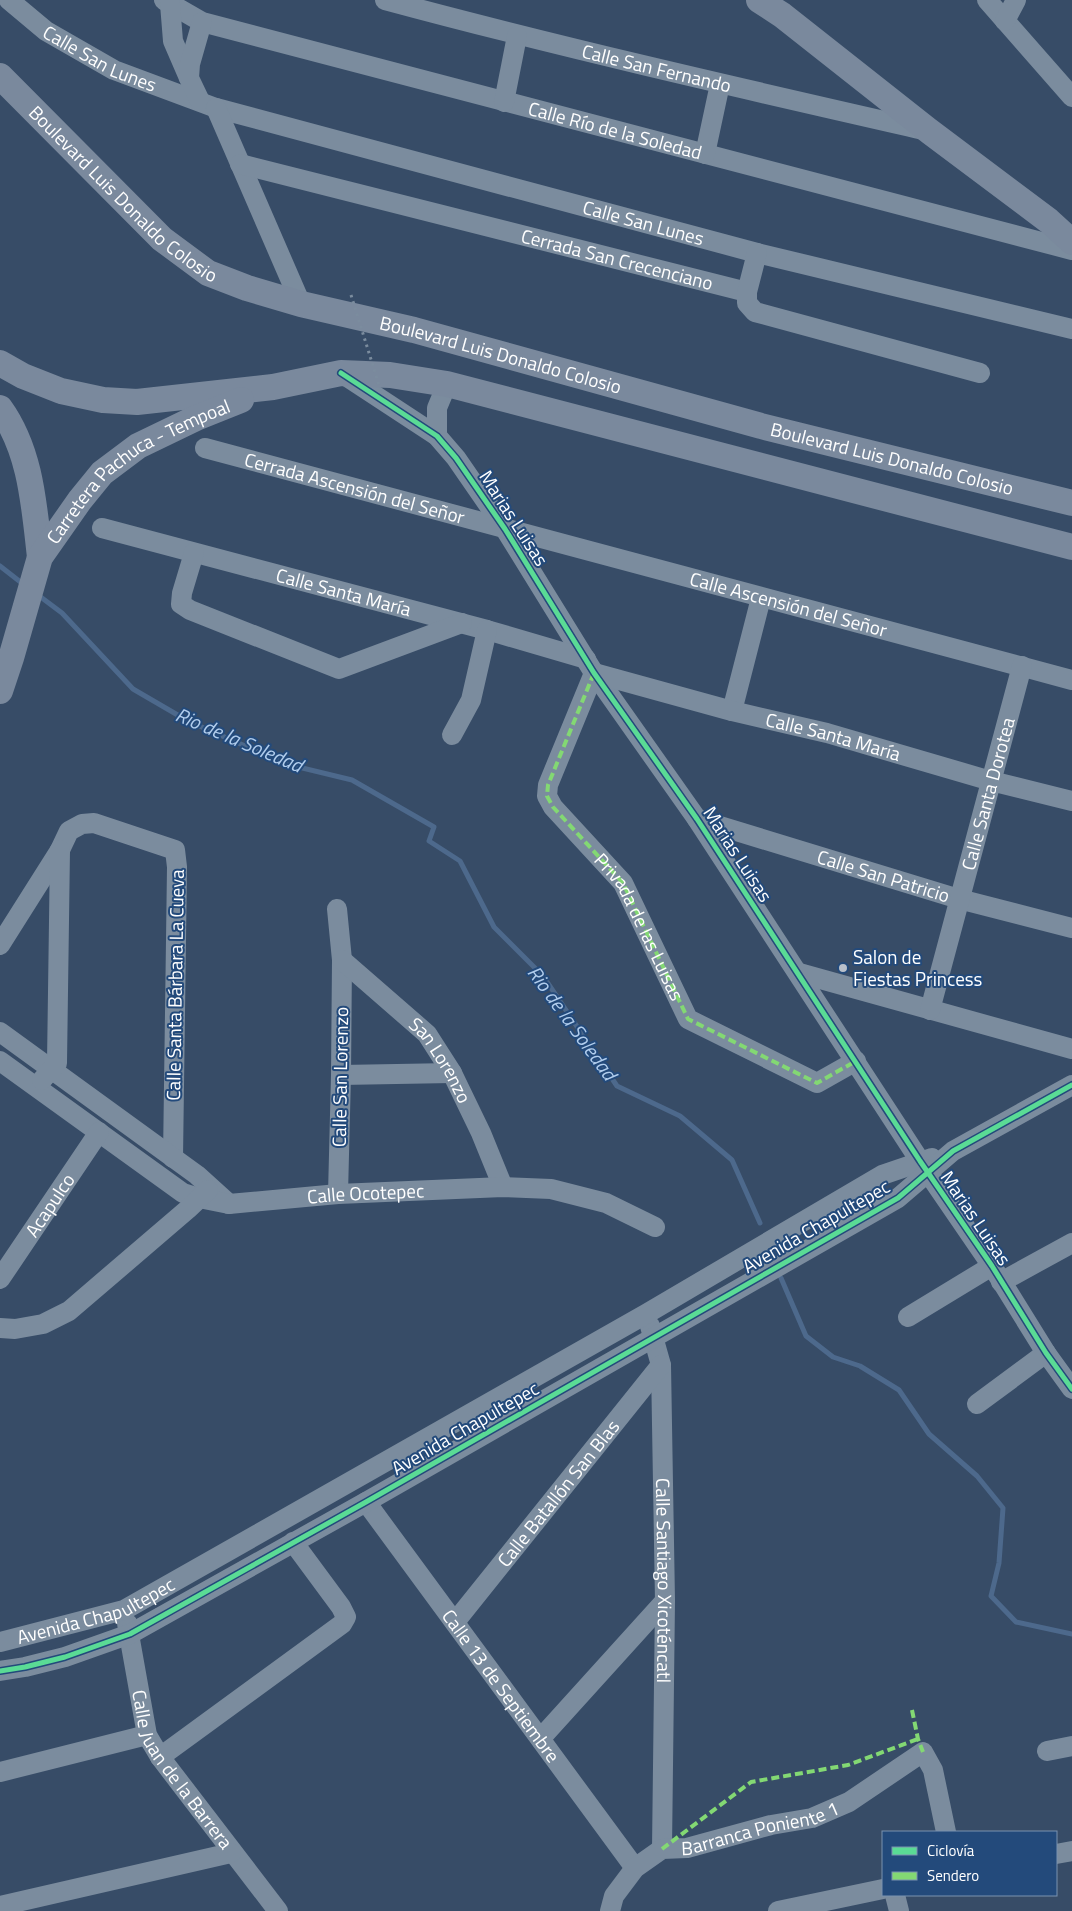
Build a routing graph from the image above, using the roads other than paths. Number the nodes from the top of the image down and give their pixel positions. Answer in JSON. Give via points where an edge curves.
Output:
{"nodes":[{"id":1,"x":9,"y":0,"type":"edge"},
{"id":2,"x":384,"y":0,"type":"edge"},
{"id":3,"x":759,"y":0,"type":"edge"},
{"id":4,"x":987,"y":0,"type":"edge"},
{"id":5,"x":1016,"y":0,"type":"edge"},
{"id":6,"x":167,"y":2,"type":"edge"},
{"id":7,"x":1005,"y":21,"type":"junction"},
{"id":8,"x":202,"y":22,"type":"junction"},
{"id":9,"x":517,"y":36,"type":"junction"},
{"id":10,"x":0,"y":76,"type":"edge"},
{"id":11,"x":189,"y":78,"type":"junction"},
{"id":12,"x":720,"y":84,"type":"junction"},
{"id":13,"x":1072,"y":97,"type":"edge"},
{"id":14,"x":504,"y":102,"type":"junction"},
{"id":15,"x":208,"y":104,"type":"junction"},
{"id":16,"x":929,"y":131,"type":"junction"},
{"id":17,"x":705,"y":154,"type":"junction"},
{"id":18,"x":240,"y":164,"type":"junction"},
{"id":19,"x":1072,"y":242,"type":"edge"},
{"id":20,"x":1072,"y":250,"type":"edge"},
{"id":21,"x":757,"y":254,"type":"junction"},
{"id":22,"x":747,"y":292,"type":"junction"},
{"id":23,"x":301,"y":304,"type":"junction"},
{"id":24,"x":1072,"y":329,"type":"edge"},
{"id":25,"x":0,"y":363,"type":"edge"},
{"id":26,"x":341,"y":373,"type":"junction"},
{"id":27,"x":980,"y":373,"type":"dead end"},
{"id":28,"x":446,"y":384,"type":"junction"},
{"id":29,"x":273,"y":387,"type":"junction"},
{"id":30,"x":0,"y":408,"type":"edge"},
{"id":31,"x":437,"y":436,"type":"junction"},
{"id":32,"x":205,"y":448,"type":"dead end"},
{"id":33,"x":1072,"y":503,"type":"edge"},
{"id":34,"x":102,"y":528,"type":"dead end"},
{"id":35,"x":505,"y":529,"type":"junction"},
{"id":36,"x":1072,"y":547,"type":"edge"},
{"id":37,"x":194,"y":553,"type":"junction"},
{"id":38,"x":38,"y":565,"type":"junction"},
{"id":39,"x":761,"y":598,"type":"junction"},
{"id":40,"x":462,"y":623,"type":"junction"},
{"id":41,"x":487,"y":630,"type":"junction"},
{"id":42,"x":590,"y":666,"type":"junction"},
{"id":43,"x":1022,"y":666,"type":"junction"},
{"id":44,"x":1072,"y":680,"type":"edge"},
{"id":45,"x":0,"y":693,"type":"edge"},
{"id":46,"x":732,"y":711,"type":"junction"},
{"id":47,"x":452,"y":736,"type":"dead end"},
{"id":48,"x":991,"y":781,"type":"junction"},
{"id":49,"x":1072,"y":801,"type":"edge"},
{"id":50,"x":697,"y":819,"type":"junction"},
{"id":51,"x":60,"y":850,"type":"junction"},
{"id":52,"x":959,"y":899,"type":"junction"},
{"id":53,"x":337,"y":909,"type":"dead end"},
{"id":54,"x":1072,"y":928,"type":"edge"},
{"id":55,"x":0,"y":945,"type":"edge"},
{"id":56,"x":342,"y":960,"type":"junction"},
{"id":57,"x":799,"y":973,"type":"junction"},
{"id":58,"x":930,"y":1010,"type":"junction"},
{"id":59,"x":0,"y":1032,"type":"edge"},
{"id":60,"x":1072,"y":1049,"type":"edge"},
{"id":61,"x":856,"y":1061,"type":"junction"},
{"id":62,"x":2,"y":1068,"type":"edge"},
{"id":63,"x":50,"y":1070,"type":"junction"},
{"id":64,"x":452,"y":1073,"type":"junction"},
{"id":65,"x":341,"y":1074,"type":"junction"},
{"id":66,"x":1072,"y":1085,"type":"edge"},
{"id":67,"x":36,"y":1088,"type":"junction"},
{"id":68,"x":99,"y":1132,"type":"junction"},
{"id":69,"x":173,"y":1158,"type":"junction"},
{"id":70,"x":924,"y":1167,"type":"junction"},
{"id":71,"x":503,"y":1187,"type":"junction"},
{"id":72,"x":205,"y":1192,"type":"junction"},
{"id":73,"x":338,"y":1194,"type":"junction"},
{"id":74,"x":655,"y":1227,"type":"dead end"},
{"id":75,"x":1072,"y":1243,"type":"edge"},
{"id":76,"x":996,"y":1274,"type":"junction"},
{"id":77,"x":0,"y":1279,"type":"edge"},
{"id":78,"x":646,"y":1314,"type":"junction"},
{"id":79,"x":908,"y":1317,"type":"dead end"},
{"id":80,"x":0,"y":1328,"type":"edge"},
{"id":81,"x":654,"y":1336,"type":"junction"},
{"id":82,"x":1046,"y":1353,"type":"junction"},
{"id":83,"x":661,"y":1365,"type":"junction"},
{"id":84,"x":1072,"y":1389,"type":"edge"},
{"id":85,"x":977,"y":1404,"type":"dead end"},
{"id":86,"x":366,"y":1502,"type":"junction"},
{"id":87,"x":293,"y":1542,"type":"junction"},
{"id":88,"x":665,"y":1601,"type":"junction"},
{"id":89,"x":124,"y":1610,"type":"junction"},
{"id":90,"x":455,"y":1622,"type":"junction"},
{"id":91,"x":130,"y":1634,"type":"junction"},
{"id":92,"x":0,"y":1642,"type":"edge"},
{"id":93,"x":0,"y":1671,"type":"edge"},
{"id":94,"x":147,"y":1735,"type":"junction"},
{"id":95,"x":541,"y":1738,"type":"junction"},
{"id":96,"x":1072,"y":1746,"type":"edge"},
{"id":97,"x":1047,"y":1751,"type":"dead end"},
{"id":98,"x":160,"y":1757,"type":"junction"},
{"id":99,"x":0,"y":1772,"type":"edge"},
{"id":100,"x":946,"y":1831,"type":"edge"},
{"id":101,"x":662,"y":1850,"type":"junction"},
{"id":102,"x":1072,"y":1851,"type":"edge"},
{"id":103,"x":231,"y":1852,"type":"junction"},
{"id":104,"x":1057,"y":1854,"type":"edge"},
{"id":105,"x":635,"y":1868,"type":"junction"},
{"id":106,"x":882,"y":1889,"type":"edge"},
{"id":107,"x":895,"y":1896,"type":"edge"},
{"id":108,"x":0,"y":1906,"type":"edge"},
{"id":109,"x":278,"y":1911,"type":"edge"},
{"id":110,"x":610,"y":1911,"type":"edge"},
{"id":111,"x":778,"y":1911,"type":"edge"},
{"id":112,"x":899,"y":1911,"type":"edge"}],
"edges":[{"from":1,"to":15,"type":"street","name":"Calle San Lunes","via":[[46,31],[114,70]]},
{"from":2,"to":9,"type":"street","name":"Calle San Fernando"},
{"from":3,"to":16,"type":"main road"},
{"from":4,"to":7,"type":"street"},
{"from":5,"to":7,"type":"street"},
{"from":6,"to":8,"type":"street","name":"Calle Río de la Soledad"},
{"from":6,"to":11,"type":"street","name":"Calle San Lunes","via":[[172,41]]},
{"from":7,"to":13,"type":"street"},
{"from":8,"to":11,"type":"street","name":"Calle San Lunes"},
{"from":8,"to":14,"type":"street","name":"Calle Río de la Soledad"},
{"from":9,"to":12,"type":"street","name":"Calle San Fernando"},
{"from":9,"to":14,"type":"street"},
{"from":10,"to":23,"type":"main road","name":"Boulevard Luis Donaldo Colosio","via":[[162,239],[208,273]]},
{"from":11,"to":15,"type":"street","name":"Calle San Lunes"},
{"from":12,"to":16,"type":"street","name":"Calle San Fernando"},
{"from":12,"to":17,"type":"street"},
{"from":14,"to":17,"type":"street","name":"Calle Río de la Soledad"},
{"from":15,"to":18,"type":"street","name":"Calle San Lunes"},
{"from":15,"to":21,"type":"street","name":"Calle San Lunes"},
{"from":16,"to":19,"type":"main road"},
{"from":17,"to":20,"type":"street","name":"Calle Río de la Soledad"},
{"from":18,"to":22,"type":"street","name":"Cerrada San Crecenciano"},
{"from":18,"to":23,"type":"street","name":"Calle San Lunes"},
{"from":21,"to":22,"type":"street"},
{"from":21,"to":24,"type":"street","name":"Calle San Lunes"},
{"from":22,"to":27,"type":"street","via":[[747,303],[754,312]]},
{"from":23,"to":33,"type":"main road","name":"Boulevard Luis Donaldo Colosio","via":[[414,330],[761,426]]},
{"from":25,"to":29,"type":"main road","via":[[61,392],[102,400],[137,402]]},
{"from":26,"to":28,"type":"main road","name":"Boulevard Luis Donaldo Colosio","via":[[390,375]]},
{"from":26,"to":29,"type":"main road","name":"Boulevard Luis Donaldo Colosio"},
{"from":26,"to":31,"type":"street","name":"Marias Luisas"},
{"from":28,"to":31,"type":"street","via":[[437,408]]},
{"from":28,"to":36,"type":"main road","name":"Boulevard Luis Donaldo Colosio"},
{"from":29,"to":38,"type":"main road","name":"Carretera Pachuca - Tempoal","via":[[138,446],[102,474],[80,500]]},
{"from":30,"to":38,"type":"main road","name":"Carretera Pachuca - Tempoal","via":[[10,421],[26,460],[34,505]]},
{"from":31,"to":35,"type":"street","name":"Marias Luisas"},
{"from":32,"to":35,"type":"street","name":"Cerrada Ascensión del Señor"},
{"from":34,"to":37,"type":"street","name":"Calle Santa María"},
{"from":35,"to":39,"type":"street","name":"Calle Ascensión del Señor"},
{"from":35,"to":42,"type":"street","name":"Marias Luisas"},
{"from":37,"to":40,"type":"street","name":"Calle Santa María"},
{"from":37,"to":40,"type":"street","via":[[181,604],[339,669]]},
{"from":38,"to":45,"type":"main road","name":"Carretera Pachuca - Tempoal"},
{"from":39,"to":43,"type":"street","name":"Calle Ascensión del Señor"},
{"from":39,"to":46,"type":"street"},
{"from":40,"to":41,"type":"street","name":"Calle Santa María"},
{"from":41,"to":42,"type":"street","name":"Calle Santa María"},
{"from":41,"to":47,"type":"street","via":[[471,700]]},
{"from":42,"to":46,"type":"street","name":"Calle Santa María"},
{"from":42,"to":50,"type":"street","name":"Marias Luisas"},
{"from":42,"to":61,"type":"street","name":"Privada de las Luisas","via":[[548,785],[547,796],[553,807],[623,883],[688,1019],[817,1083]]},
{"from":43,"to":44,"type":"street","name":"Calle Ascensión del Señor"},
{"from":43,"to":48,"type":"street","name":"Calle Santa Dorotea"},
{"from":46,"to":48,"type":"street","name":"Calle Santa María","via":[[827,733]]},
{"from":48,"to":49,"type":"street","name":"Calle Santa María"},
{"from":48,"to":52,"type":"street","name":"Calle Santa Dorotea"},
{"from":50,"to":52,"type":"street","name":"Calle San Patricio"},
{"from":50,"to":57,"type":"street","name":"Marias Luisas"},
{"from":51,"to":55,"type":"street"},
{"from":51,"to":63,"type":"street","via":[[57,1063]]},
{"from":51,"to":69,"type":"street","name":"Calle Santa Bárbara La Cueva","via":[[69,831],[82,824],[94,823],[175,850],[178,867]]},
{"from":52,"to":54,"type":"street","name":"Calle San Patricio"},
{"from":52,"to":58,"type":"street","name":"Calle Santa Dorotea"},
{"from":53,"to":56,"type":"street","name":"Calle San Lorenzo"},
{"from":56,"to":64,"type":"street","name":"San Lorenzo","via":[[427,1034]]},
{"from":56,"to":65,"type":"street","name":"Calle San Lorenzo"},
{"from":57,"to":58,"type":"street"},
{"from":57,"to":61,"type":"street","name":"Marias Luisas"},
{"from":58,"to":60,"type":"street"},
{"from":59,"to":63,"type":"street"},
{"from":61,"to":70,"type":"street","name":"Marias Luisas"},
{"from":62,"to":67,"type":"street"},
{"from":63,"to":67,"type":"street"},
{"from":63,"to":69,"type":"street"},
{"from":64,"to":65,"type":"street"},
{"from":64,"to":71,"type":"street","name":"San Lorenzo","via":[[482,1133]]},
{"from":65,"to":73,"type":"street","name":"Calle San Lorenzo"},
{"from":66,"to":70,"type":"street"},
{"from":67,"to":68,"type":"street"},
{"from":68,"to":72,"type":"street","via":[[183,1193]]},
{"from":68,"to":77,"type":"street","name":"Acapulco"},
{"from":69,"to":72,"type":"street"},
{"from":70,"to":76,"type":"street","name":"Marias Luisas"},
{"from":70,"to":78,"type":"street","name":"Avenida Chapultepec","via":[[882,1175]]},
{"from":70,"to":81,"type":"street","name":"Avenida Chapultepec","via":[[898,1198]]},
{"from":71,"to":73,"type":"street","name":"Calle Ocotepec"},
{"from":71,"to":74,"type":"street","name":"Calle Ocotepec","via":[[550,1189],[606,1203]]},
{"from":72,"to":73,"type":"street","name":"Calle Ocotepec","via":[[229,1204]]},
{"from":72,"to":80,"type":"street","via":[[69,1311],[43,1324]]},
{"from":75,"to":76,"type":"street"},
{"from":76,"to":79,"type":"street"},
{"from":76,"to":82,"type":"street","name":"Marias Luisas"},
{"from":78,"to":81,"type":"street","name":"Calle Santiago Xicoténcatl"},
{"from":78,"to":89,"type":"street","name":"Avenida Chapultepec"},
{"from":81,"to":83,"type":"street","name":"Calle Santiago Xicoténcatl"},
{"from":81,"to":86,"type":"street","name":"Avenida Chapultepec"},
{"from":82,"to":84,"type":"street","name":"Marias Luisas"},
{"from":82,"to":85,"type":"street"},
{"from":83,"to":88,"type":"street","name":"Calle Santiago Xicoténcatl"},
{"from":83,"to":90,"type":"street","name":"Calle Batallón San Blas"},
{"from":86,"to":87,"type":"street","name":"Avenida Chapultepec"},
{"from":86,"to":90,"type":"street","name":"Calle 13 de Septiembre"},
{"from":87,"to":91,"type":"street","name":"Avenida Chapultepec"},
{"from":87,"to":98,"type":"street","via":[[346,1617],[342,1624]]},
{"from":88,"to":95,"type":"street"},
{"from":88,"to":101,"type":"street","name":"Calle Santiago Xicoténcatl"},
{"from":89,"to":91,"type":"street","name":"Calle Juan de la Barrera"},
{"from":89,"to":92,"type":"street","name":"Avenida Chapultepec"},
{"from":90,"to":95,"type":"street","name":"Calle 13 de Septiembre"},
{"from":91,"to":93,"type":"street","name":"Avenida Chapultepec","via":[[65,1656]]},
{"from":91,"to":94,"type":"street","name":"Calle Juan de la Barrera"},
{"from":94,"to":98,"type":"street","name":"Calle Juan de la Barrera"},
{"from":94,"to":99,"type":"street"},
{"from":95,"to":105,"type":"street","name":"Calle 13 de Septiembre"},
{"from":96,"to":97,"type":"street"},
{"from":98,"to":103,"type":"street","name":"Calle Juan de la Barrera"},
{"from":100,"to":101,"type":"street","name":"Barranca Poniente 1","via":[[933,1770],[923,1752],[849,1802],[812,1818],[771,1825],[687,1848]]},
{"from":101,"to":105,"type":"street","name":"Barranca Poniente 1"},
{"from":102,"to":104,"type":"street"},
{"from":103,"to":108,"type":"street"},
{"from":103,"to":109,"type":"street","name":"Calle Juan de la Barrera"},
{"from":105,"to":110,"type":"street","name":"Barranca Poniente 1","via":[[614,1896]]},
{"from":106,"to":111,"type":"street"},
{"from":107,"to":112,"type":"street"}]}
